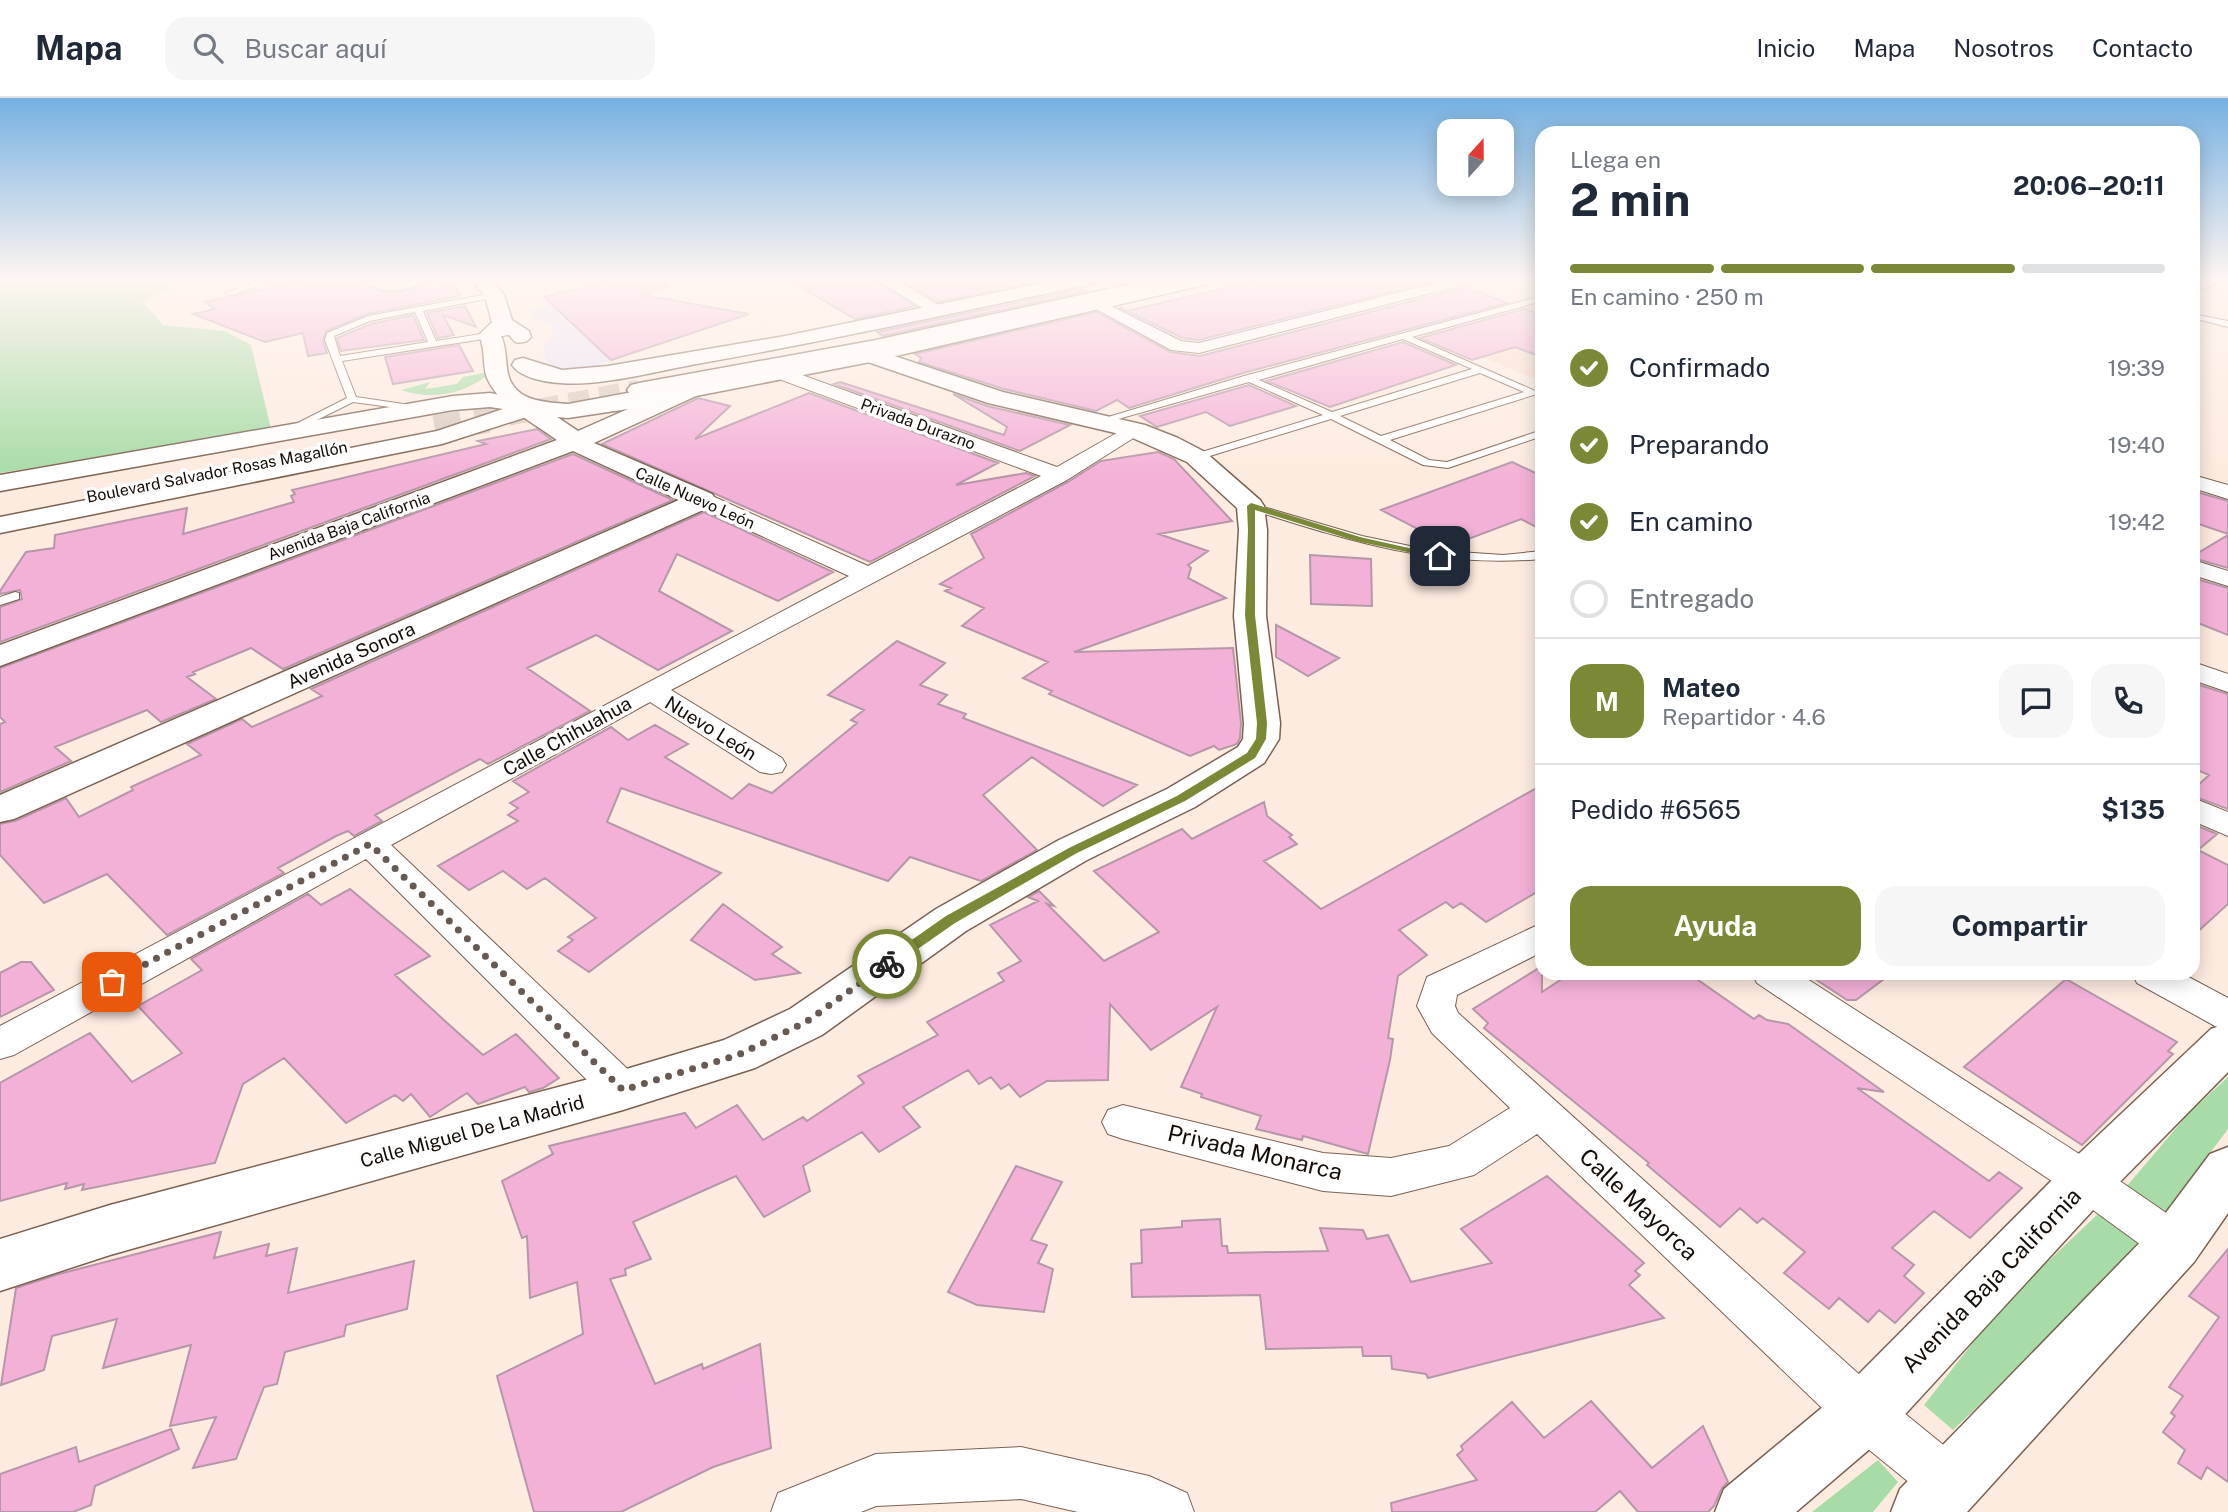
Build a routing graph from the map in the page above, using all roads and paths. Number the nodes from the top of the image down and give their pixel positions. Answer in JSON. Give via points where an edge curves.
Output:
{"nodes":[{"id":1,"x":331,"y":344,"type":"edge"},
{"id":2,"x":432,"y":344,"type":"edge"},
{"id":3,"x":498,"y":344,"type":"edge"},
{"id":4,"x":512,"y":344,"type":"edge"},
{"id":5,"x":774,"y":344,"type":"edge"},
{"id":6,"x":832,"y":344,"type":"edge"},
{"id":7,"x":885,"y":344,"type":"edge"},
{"id":8,"x":919,"y":344,"type":"edge"},
{"id":9,"x":1173,"y":344,"type":"edge"},
{"id":10,"x":1215,"y":344,"type":"edge"},
{"id":11,"x":1373,"y":344,"type":"edge"},
{"id":12,"x":1420,"y":344,"type":"edge"},
{"id":13,"x":870,"y":355,"type":"junction"},
{"id":14,"x":337,"y":359,"type":"junction"},
{"id":15,"x":523,"y":365,"type":"junction"},
{"id":16,"x":1479,"y":370,"type":"junction"},
{"id":17,"x":777,"y":372,"type":"junction"},
{"id":18,"x":608,"y":373,"type":"junction"},
{"id":19,"x":497,"y":375,"type":"junction"},
{"id":20,"x":1247,"y":378,"type":"junction"},
{"id":21,"x":694,"y":388,"type":"junction"},
{"id":22,"x":641,"y":390,"type":"junction"},
{"id":23,"x":1535,"y":393,"type":"edge"},
{"id":24,"x":1535,"y":395,"type":"edge"},
{"id":25,"x":352,"y":399,"type":"junction"},
{"id":26,"x":531,"y":408,"type":"junction"},
{"id":27,"x":1331,"y":415,"type":"junction"},
{"id":28,"x":431,"y":421,"type":"junction"},
{"id":29,"x":1100,"y":421,"type":"junction"},
{"id":30,"x":1136,"y":430,"type":"junction"},
{"id":31,"x":279,"y":435,"type":"junction"},
{"id":32,"x":1535,"y":435,"type":"edge"},
{"id":33,"x":1380,"y":440,"type":"junction"},
{"id":34,"x":575,"y":442,"type":"junction"},
{"id":35,"x":1196,"y":457,"type":"junction"},
{"id":36,"x":1059,"y":475,"type":"junction"},
{"id":37,"x":0,"y":483,"type":"edge"},
{"id":38,"x":2200,"y":483,"type":"edge"},
{"id":39,"x":2228,"y":492,"type":"edge"},
{"id":40,"x":0,"y":496,"type":"edge"},
{"id":41,"x":702,"y":500,"type":"junction"},
{"id":42,"x":1251,"y":506,"type":"junction"},
{"id":43,"x":0,"y":515,"type":"edge"},
{"id":44,"x":0,"y":525,"type":"edge"},
{"id":45,"x":1535,"y":556,"type":"edge"},
{"id":46,"x":2200,"y":569,"type":"edge"},
{"id":47,"x":868,"y":575,"type":"junction"},
{"id":48,"x":2228,"y":579,"type":"edge"},
{"id":49,"x":15,"y":596,"type":"dead end"},
{"id":50,"x":0,"y":601,"type":"edge"},
{"id":51,"x":0,"y":656,"type":"edge"},
{"id":52,"x":2200,"y":673,"type":"edge"},
{"id":53,"x":2228,"y":684,"type":"edge"},
{"id":54,"x":651,"y":690,"type":"junction"},
{"id":55,"x":771,"y":765,"type":"dead end"},
{"id":56,"x":0,"y":810,"type":"edge"},
{"id":57,"x":2200,"y":811,"type":"edge"},
{"id":58,"x":2228,"y":825,"type":"edge"},
{"id":59,"x":370,"y":844,"type":"junction"},
{"id":60,"x":1535,"y":940,"type":"edge"},
{"id":61,"x":1781,"y":980,"type":"edge"},
{"id":62,"x":2163,"y":980,"type":"edge"},
{"id":63,"x":2228,"y":1016,"type":"edge"},
{"id":64,"x":2228,"y":1042,"type":"edge"},
{"id":65,"x":0,"y":1044,"type":"edge"},
{"id":66,"x":623,"y":1090,"type":"junction"},
{"id":67,"x":1539,"y":1111,"type":"junction"},
{"id":68,"x":1123,"y":1122,"type":"dead end"},
{"id":69,"x":2228,"y":1170,"type":"edge"},
{"id":70,"x":2086,"y":1181,"type":"junction"},
{"id":71,"x":2175,"y":1244,"type":"junction"},
{"id":72,"x":0,"y":1265,"type":"edge"},
{"id":73,"x":1864,"y":1413,"type":"junction"},
{"id":74,"x":1937,"y":1498,"type":"edge"},
{"id":75,"x":797,"y":1512,"type":"edge"},
{"id":76,"x":1167,"y":1512,"type":"edge"},
{"id":77,"x":1747,"y":1512,"type":"edge"}],
"edges":[{"from":1,"to":14,"type":"lane"},
{"from":2,"to":14,"type":"lane"},
{"from":3,"to":19,"type":"main road"},
{"from":4,"to":15,"type":"main road"},
{"from":5,"to":18,"type":"main road"},
{"from":6,"to":22,"type":"main road"},
{"from":7,"to":22,"type":"main road"},
{"from":8,"to":13,"type":"main road"},
{"from":9,"to":10,"type":"street","via":[[1199,348]]},
{"from":11,"to":20,"type":"lane"},
{"from":12,"to":16,"type":"lane"},
{"from":13,"to":17,"type":"main road"},
{"from":13,"to":29,"type":"main road","via":[[996,398]]},
{"from":14,"to":25,"type":"lane"},
{"from":15,"to":18,"type":"main road","via":[[562,377]]},
{"from":15,"to":26,"type":"main road"},
{"from":16,"to":23,"type":"lane"},
{"from":16,"to":27,"type":"lane"},
{"from":17,"to":21,"type":"main road"},
{"from":17,"to":36,"type":"street","name":"Privada Durazno"},
{"from":18,"to":22,"type":"main road","via":[[598,387],[606,396]]},
{"from":18,"to":26,"type":"main road","via":[[577,383]]},
{"from":19,"to":26,"type":"main road","name":"Calle Nuevo León","via":[[507,393]]},
{"from":19,"to":28,"type":"main road"},
{"from":20,"to":27,"type":"lane"},
{"from":20,"to":29,"type":"lane"},
{"from":21,"to":22,"type":"main road"},
{"from":21,"to":34,"type":"main road","name":"Avenida Baja California"},
{"from":22,"to":26,"type":"main road","via":[[568,411]]},
{"from":24,"to":33,"type":"lane"},
{"from":25,"to":28,"type":"lane"},
{"from":25,"to":31,"type":"lane"},
{"from":26,"to":28,"type":"main road"},
{"from":26,"to":28,"type":"main road","via":[[490,400]]},
{"from":26,"to":34,"type":"main road","name":"Calle Nuevo León"},
{"from":27,"to":33,"type":"lane"},
{"from":27,"to":35,"type":"lane"},
{"from":28,"to":31,"type":"main road"},
{"from":28,"to":40,"type":"main road","name":"Boulevard Salvador Rosas Magallón"},
{"from":28,"to":43,"type":"main road","name":"Boulevard Salvador Rosas Magallón"},
{"from":28,"to":44,"type":"main road"},
{"from":29,"to":30,"type":"main road"},
{"from":30,"to":35,"type":"main road"},
{"from":30,"to":36,"type":"street","name":"Calle Chihuahua"},
{"from":31,"to":37,"type":"main road"},
{"from":32,"to":33,"type":"lane","via":[[1448,465],[1427,463]]},
{"from":34,"to":41,"type":"main road","name":"Calle Nuevo León"},
{"from":34,"to":51,"type":"main road","name":"Avenida Baja California"},
{"from":35,"to":42,"type":"main road"},
{"from":36,"to":47,"type":"street","name":"Calle Chihuahua"},
{"from":38,"to":39,"type":"street"},
{"from":41,"to":47,"type":"street","name":"Calle Nuevo León"},
{"from":41,"to":56,"type":"main road","name":"Avenida Sonora"},
{"from":42,"to":45,"type":"lane","via":[[1359,540],[1419,553],[1461,559]]},
{"from":42,"to":66,"type":"main road","name":"Calle Miguel De La Madrid","via":[[1250,615],[1262,723],[1261,739],[1251,755],[1181,798],[1073,850],[951,920],[806,1022],[738,1055]]},
{"from":46,"to":48,"type":"street"},
{"from":47,"to":54,"type":"street","name":"Calle Chihuahua"},
{"from":49,"to":50,"type":"lane"},
{"from":52,"to":53,"type":"street"},
{"from":54,"to":55,"type":"street","name":"Nuevo León"},
{"from":54,"to":59,"type":"street","name":"Calle Chihuahua"},
{"from":57,"to":58,"type":"street"},
{"from":59,"to":65,"type":"street","name":"Calle Chihuahua"},
{"from":59,"to":66,"type":"street"},
{"from":60,"to":67,"type":"street","name":"Calle Mayorca","via":[[1440,987],[1436,1006],[1444,1023]]},
{"from":61,"to":70,"type":"street"},
{"from":62,"to":63,"type":"street"},
{"from":64,"to":70,"type":"main road","name":"Avenida Baja California"},
{"from":66,"to":72,"type":"main road","name":"Calle Miguel De La Madrid","via":[[175,1212]]},
{"from":67,"to":68,"type":"street","name":"Privada Monarca","via":[[1459,1162],[1391,1177],[1323,1172]]},
{"from":67,"to":73,"type":"street","name":"Calle Mayorca"},
{"from":69,"to":71,"type":"main road"},
{"from":70,"to":71,"type":"street"},
{"from":70,"to":73,"type":"main road","name":"Avenida Baja California"},
{"from":71,"to":74,"type":"main road"},
{"from":73,"to":74,"type":"street","name":"Calle Mayorca"},
{"from":73,"to":77,"type":"main road","name":"Avenida Baja California"},
{"from":75,"to":76,"type":"street","via":[[876,1480],[1021,1473],[1149,1502]]}]}
